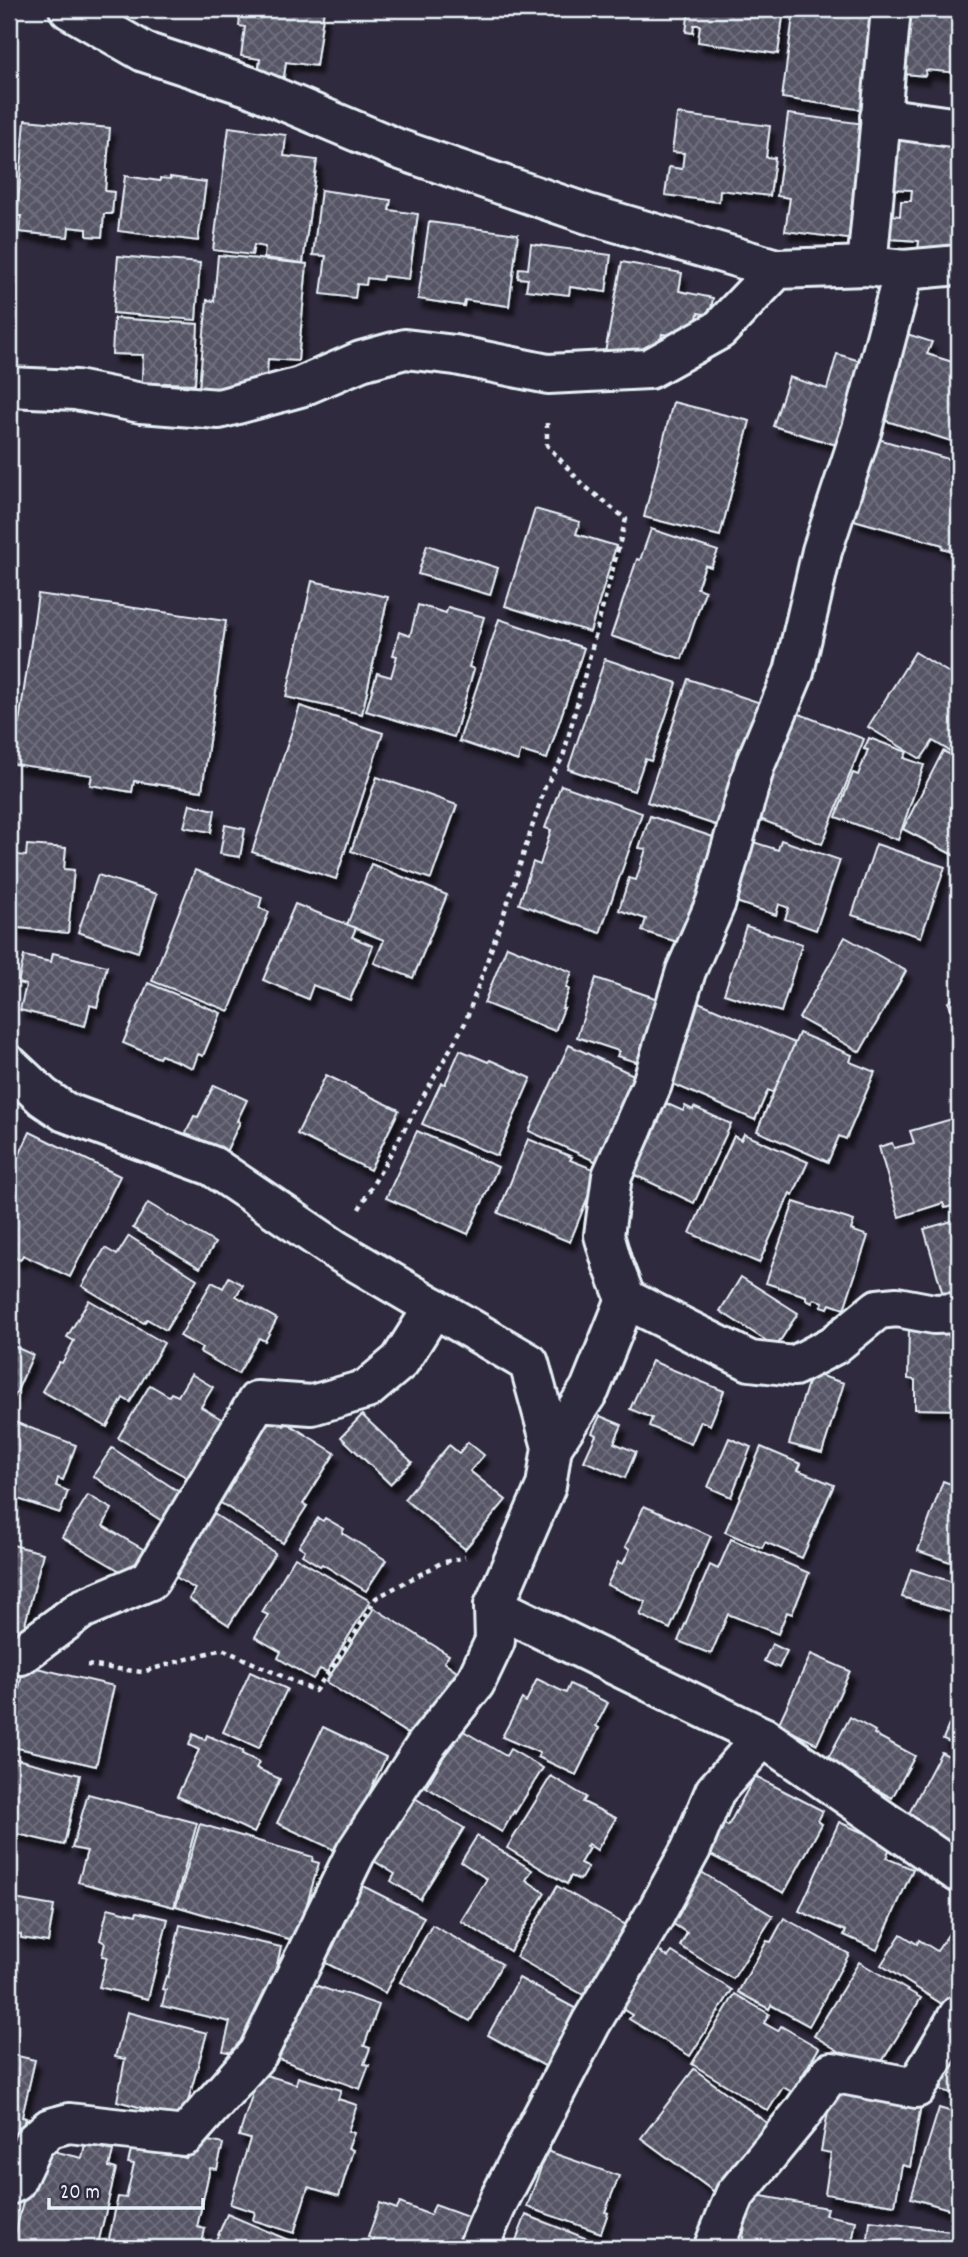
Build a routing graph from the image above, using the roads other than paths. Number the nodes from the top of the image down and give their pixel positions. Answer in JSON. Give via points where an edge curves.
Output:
{"nodes":[{"id":1,"x":69,"y":9,"type":"edge"},
{"id":2,"x":891,"y":9,"type":"edge"},
{"id":3,"x":880,"y":117,"type":"junction"},
{"id":4,"x":959,"y":128,"type":"edge"},
{"id":5,"x":959,"y":265,"type":"edge"},
{"id":6,"x":867,"y":266,"type":"junction"},
{"id":7,"x":777,"y":269,"type":"junction"},
{"id":8,"x":904,"y":270,"type":"junction"},
{"id":9,"x":9,"y":387,"type":"edge"},
{"id":10,"x":9,"y":1065,"type":"edge"},
{"id":11,"x":626,"y":1299,"type":"junction"},
{"id":12,"x":434,"y":1307,"type":"junction"},
{"id":13,"x":959,"y":1313,"type":"edge"},
{"id":14,"x":552,"y":1447,"type":"junction"},
{"id":15,"x":494,"y":1606,"type":"junction"},
{"id":16,"x":15,"y":1653,"type":"edge"},
{"id":17,"x":763,"y":1737,"type":"junction"},
{"id":18,"x":959,"y":1873,"type":"edge"},
{"id":19,"x":959,"y":2015,"type":"edge"},
{"id":20,"x":9,"y":2185,"type":"edge"},
{"id":21,"x":478,"y":2248,"type":"edge"},
{"id":22,"x":717,"y":2248,"type":"edge"}],
"edges":[{"from":1,"to":7,"type":"street","via":[[144,52],[248,86],[398,149],[588,214]]},
{"from":2,"to":3,"type":"street"},
{"from":3,"to":4,"type":"street"},
{"from":3,"to":6,"type":"street"},
{"from":5,"to":8,"type":"street"},
{"from":6,"to":7,"type":"street"},
{"from":6,"to":8,"type":"street"},
{"from":7,"to":9,"type":"street","via":[[719,330],[649,369],[548,374],[405,349],[361,361],[300,387],[219,409],[141,403],[76,390]]},
{"from":8,"to":11,"type":"street","via":[[862,429],[822,551],[794,672],[755,765],[716,902],[687,971],[652,1084],[611,1176],[604,1235]]},
{"from":10,"to":12,"type":"street","via":[[65,1112],[212,1166],[336,1250]]},
{"from":11,"to":13,"type":"street","via":[[750,1361],[794,1366],[834,1345],[878,1309]]},
{"from":11,"to":14,"type":"street","via":[[590,1389]]},
{"from":12,"to":14,"type":"street","via":[[529,1363]]},
{"from":12,"to":16,"type":"street","via":[[400,1361],[366,1390],[312,1405],[257,1401],[150,1580],[82,1609]]},
{"from":14,"to":15,"type":"street","via":[[546,1486]]},
{"from":15,"to":17,"type":"street"},
{"from":15,"to":20,"type":"street","via":[[495,1641],[475,1683],[426,1745],[356,1852],[258,2053],[185,2136],[69,2123],[50,2128],[34,2142],[15,2182]]},
{"from":17,"to":18,"type":"street"},
{"from":17,"to":21,"type":"street","via":[[715,1791],[691,1849],[591,2023]]},
{"from":19,"to":22,"type":"street","via":[[916,2088],[831,2072],[735,2196]]}]}
